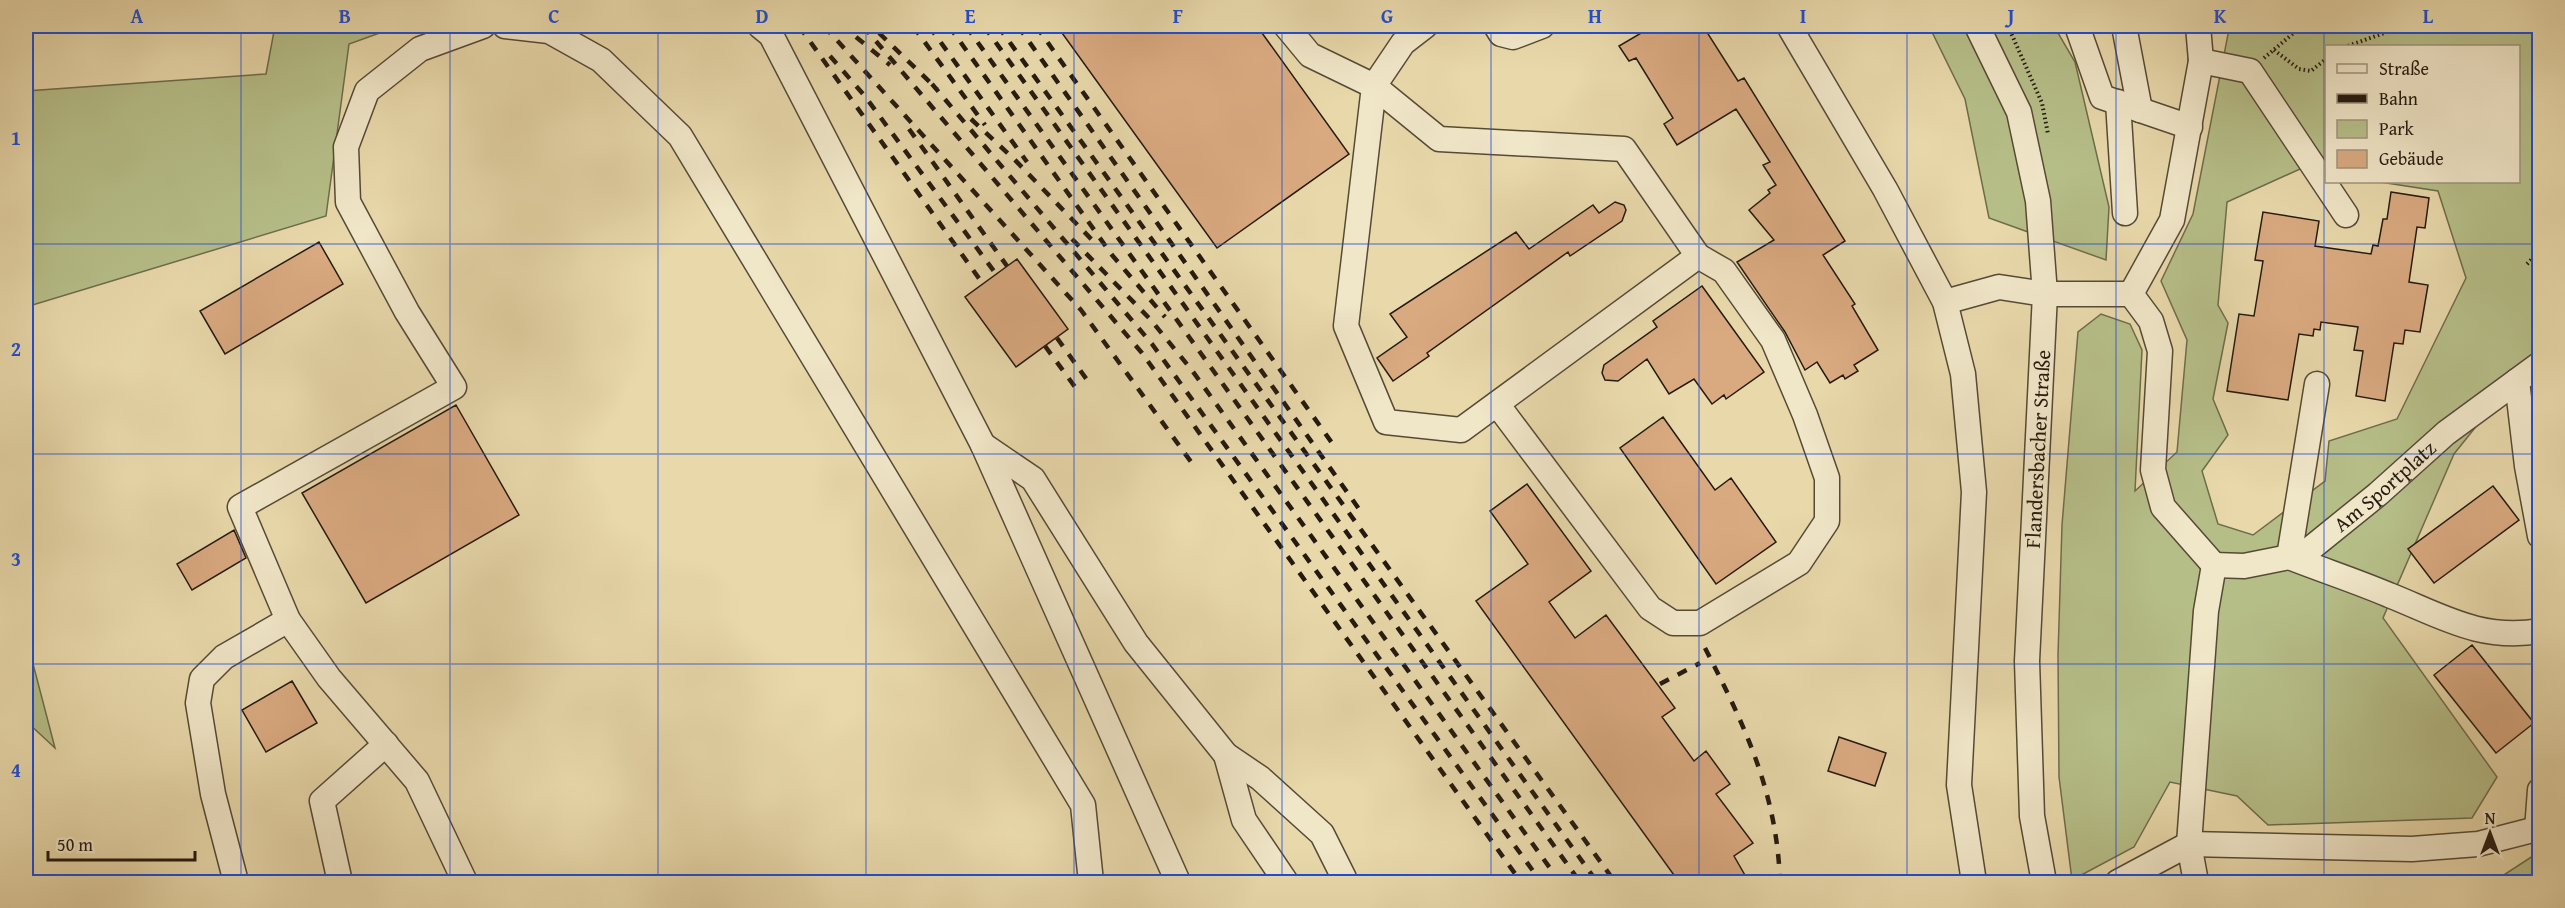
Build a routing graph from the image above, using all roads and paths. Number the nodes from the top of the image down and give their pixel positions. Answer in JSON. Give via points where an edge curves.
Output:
{"nodes":[{"id":1,"x":483,"y":26,"type":"edge"},
{"id":2,"x":505,"y":26,"type":"edge"},
{"id":3,"x":760,"y":26,"type":"edge"},
{"id":4,"x":1286,"y":26,"type":"edge"},
{"id":5,"x":1425,"y":26,"type":"edge"},
{"id":6,"x":1496,"y":26,"type":"edge"},
{"id":7,"x":1542,"y":26,"type":"edge"},
{"id":8,"x":1789,"y":26,"type":"edge"},
{"id":9,"x":1977,"y":26,"type":"edge"},
{"id":10,"x":2077,"y":26,"type":"edge"},
{"id":11,"x":2124,"y":26,"type":"edge"},
{"id":12,"x":2198,"y":26,"type":"edge"},
{"id":13,"x":2302,"y":26,"type":"edge"},
{"id":14,"x":2404,"y":26,"type":"edge"},
{"id":15,"x":2351,"y":45,"type":"edge"},
{"id":16,"x":2325,"y":60,"type":"edge"},
{"id":17,"x":2201,"y":61,"type":"junction"},
{"id":18,"x":1374,"y":86,"type":"junction"},
{"id":19,"x":2129,"y":106,"type":"junction"},
{"id":20,"x":2190,"y":126,"type":"junction"},
{"id":21,"x":2126,"y":213,"type":"dead end"},
{"id":22,"x":2346,"y":215,"type":"dead end"},
{"id":23,"x":2540,"y":251,"type":"edge"},
{"id":24,"x":1698,"y":256,"type":"junction"},
{"id":25,"x":2527,"y":264,"type":"dead end"},
{"id":26,"x":2045,"y":294,"type":"junction"},
{"id":27,"x":2131,"y":294,"type":"junction"},
{"id":28,"x":1945,"y":302,"type":"junction"},
{"id":29,"x":2540,"y":364,"type":"edge"},
{"id":30,"x":2517,"y":381,"type":"junction"},
{"id":31,"x":2317,"y":384,"type":"dead end"},
{"id":32,"x":1497,"y":404,"type":"junction"},
{"id":33,"x":983,"y":445,"type":"junction"},
{"id":34,"x":2533,"y":474,"type":"edge"},
{"id":35,"x":2540,"y":536,"type":"edge"},
{"id":36,"x":2289,"y":557,"type":"junction"},
{"id":37,"x":2214,"y":565,"type":"junction"},
{"id":38,"x":288,"y":620,"type":"junction"},
{"id":39,"x":2540,"y":631,"type":"edge"},
{"id":40,"x":386,"y":744,"type":"junction"},
{"id":41,"x":1226,"y":755,"type":"junction"},
{"id":42,"x":2540,"y":790,"type":"edge"},
{"id":43,"x":2538,"y":829,"type":"edge"},
{"id":44,"x":2189,"y":844,"type":"junction"},
{"id":45,"x":236,"y":882,"type":"edge"},
{"id":46,"x":340,"y":882,"type":"edge"},
{"id":47,"x":465,"y":882,"type":"edge"},
{"id":48,"x":1090,"y":882,"type":"edge"},
{"id":49,"x":1178,"y":882,"type":"edge"},
{"id":50,"x":1286,"y":882,"type":"edge"},
{"id":51,"x":1339,"y":882,"type":"edge"},
{"id":52,"x":1974,"y":882,"type":"edge"},
{"id":53,"x":2044,"y":882,"type":"edge"},
{"id":54,"x":2118,"y":882,"type":"edge"},
{"id":55,"x":2196,"y":882,"type":"edge"}],
"edges":[{"from":1,"to":38,"type":"street","via":[[420,49],[367,91],[346,147],[348,202],[407,312],[454,387],[240,507]]},
{"from":2,"to":48,"type":"street","via":[[549,31],[601,60],[680,136],[1083,805]]},
{"from":3,"to":33,"type":"street","via":[[771,35]]},
{"from":4,"to":18,"type":"street","via":[[1310,55]]},
{"from":5,"to":18,"type":"street","via":[[1403,43]]},
{"from":6,"to":7,"type":"street","via":[[1501,34],[1513,37]]},
{"from":8,"to":28,"type":"street","via":[[1885,189]]},
{"from":9,"to":26,"type":"street","name":"Flandersbacher Straße","via":[[2019,112],[2038,201]]},
{"from":10,"to":19,"type":"street","via":[[2102,97]]},
{"from":11,"to":19,"type":"street"},
{"from":12,"to":17,"type":"street"},
{"from":13,"to":16,"type":"path","via":[[2274,50],[2299,69],[2311,71]]},
{"from":14,"to":15,"type":"path"},
{"from":17,"to":20,"type":"street"},
{"from":17,"to":22,"type":"street","via":[[2250,71]]},
{"from":18,"to":24,"type":"street","via":[[1439,139],[1624,149]]},
{"from":18,"to":32,"type":"street","via":[[1346,326],[1386,422],[1461,430]]},
{"from":19,"to":20,"type":"street"},
{"from":19,"to":21,"type":"street"},
{"from":20,"to":27,"type":"street","via":[[2172,220]]},
{"from":23,"to":25,"type":"path"},
{"from":24,"to":32,"type":"street"},
{"from":24,"to":32,"type":"street","via":[[1724,271],[1773,340],[1827,478],[1827,521],[1799,563],[1700,623],[1673,623],[1650,608]]},
{"from":26,"to":27,"type":"street"},
{"from":26,"to":28,"type":"street","via":[[2000,287]]},
{"from":26,"to":53,"type":"street","name":"Flandersbacher Straße","via":[[2027,661],[2032,816]]},
{"from":27,"to":37,"type":"street","via":[[2151,321],[2160,351],[2153,470],[2163,507]]},
{"from":28,"to":52,"type":"street","via":[[1963,374],[1974,492],[1959,785]]},
{"from":29,"to":30,"type":"street","name":"Am Sportplatz"},
{"from":30,"to":34,"type":"street"},
{"from":30,"to":36,"type":"street","name":"Am Sportplatz","via":[[2446,433],[2310,549]]},
{"from":31,"to":36,"type":"street"},
{"from":33,"to":41,"type":"street","via":[[1033,479],[1136,643]]},
{"from":33,"to":49,"type":"street"},
{"from":34,"to":35,"type":"street"},
{"from":36,"to":37,"type":"street","name":"Am Sportplatz","via":[[2244,566]]},
{"from":36,"to":39,"type":"street","via":[[2461,626],[2486,633],[2518,635]]},
{"from":37,"to":44,"type":"street","via":[[2206,611]]},
{"from":38,"to":40,"type":"street","via":[[329,678]]},
{"from":38,"to":45,"type":"street","via":[[224,657],[202,679],[198,703],[213,794]]},
{"from":40,"to":46,"type":"street","via":[[321,801]]},
{"from":40,"to":47,"type":"street","via":[[417,781]]},
{"from":41,"to":50,"type":"street","via":[[1244,820]]},
{"from":41,"to":51,"type":"street","via":[[1260,778],[1322,834],[1344,878]]},
{"from":42,"to":43,"type":"street"},
{"from":43,"to":44,"type":"street","via":[[2478,844],[2412,849]]},
{"from":44,"to":54,"type":"street"},
{"from":44,"to":55,"type":"street"}]}
